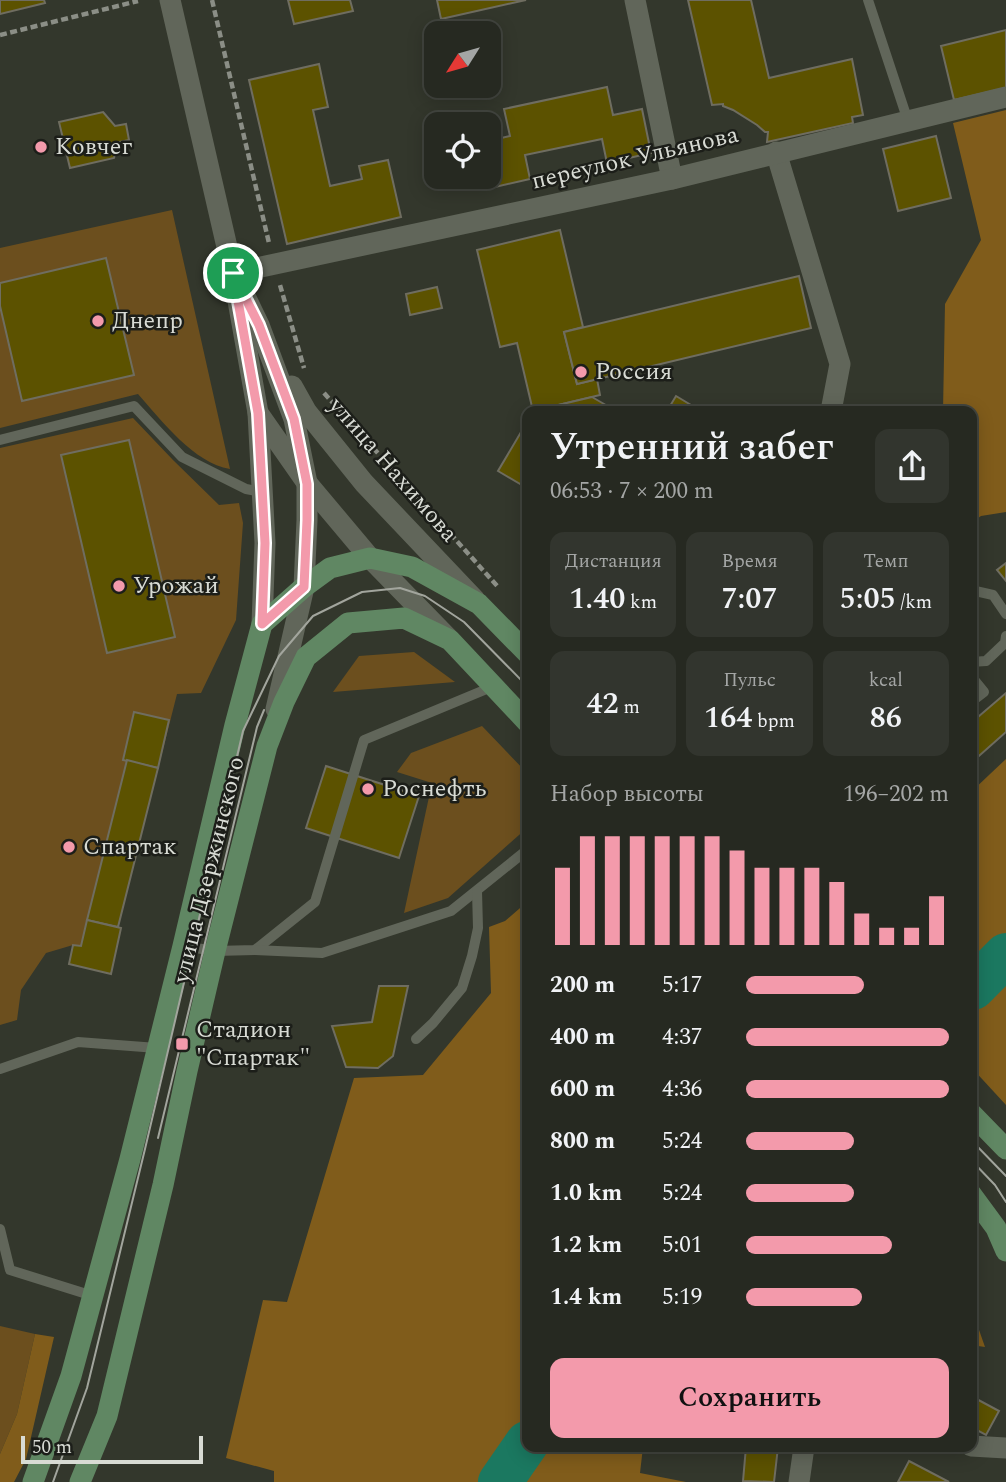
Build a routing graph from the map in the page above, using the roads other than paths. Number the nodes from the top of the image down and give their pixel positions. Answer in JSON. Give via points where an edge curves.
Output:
{"nodes":[{"id":1,"x":170,"y":0,"type":"edge"},
{"id":2,"x":635,"y":0,"type":"edge"},
{"id":3,"x":868,"y":0,"type":"edge"},
{"id":4,"x":1006,"y":97,"type":"edge"},
{"id":5,"x":908,"y":121,"type":"junction"},
{"id":6,"x":776,"y":152,"type":"junction"},
{"id":7,"x":672,"y":179,"type":"junction"},
{"id":8,"x":233,"y":273,"type":"junction"},
{"id":9,"x":259,"y":325,"type":"junction"},
{"id":10,"x":832,"y":406,"type":"edge"},
{"id":11,"x":258,"y":413,"type":"junction"},
{"id":12,"x":0,"y":440,"type":"edge"},
{"id":13,"x":307,"y":484,"type":"junction"},
{"id":14,"x":262,"y":492,"type":"junction"},
{"id":15,"x":370,"y":558,"type":"junction"},
{"id":16,"x":304,"y":587,"type":"junction"},
{"id":17,"x":977,"y":591,"type":"edge"},
{"id":18,"x":479,"y":604,"type":"junction"},
{"id":19,"x":1006,"y":614,"type":"edge"},
{"id":20,"x":262,"y":624,"type":"junction"},
{"id":21,"x":1006,"y":636,"type":"edge"},
{"id":22,"x":450,"y":640,"type":"junction"},
{"id":23,"x":522,"y":648,"type":"edge"},
{"id":24,"x":977,"y":662,"type":"edge"},
{"id":25,"x":977,"y":683,"type":"edge"},
{"id":26,"x":494,"y":686,"type":"junction"},
{"id":27,"x":977,"y":697,"type":"edge"},
{"id":28,"x":522,"y":717,"type":"edge"},
{"id":29,"x":267,"y":747,"type":"junction"},
{"id":30,"x":522,"y":854,"type":"edge"},
{"id":31,"x":477,"y":891,"type":"junction"},
{"id":32,"x":183,"y":946,"type":"junction"},
{"id":33,"x":255,"y":950,"type":"junction"},
{"id":34,"x":215,"y":951,"type":"junction"},
{"id":35,"x":416,"y":1039,"type":"dead end"},
{"id":36,"x":157,"y":1048,"type":"junction"},
{"id":37,"x":0,"y":1069,"type":"edge"},
{"id":38,"x":977,"y":1119,"type":"edge"},
{"id":39,"x":1006,"y":1149,"type":"edge"},
{"id":40,"x":977,"y":1202,"type":"edge"},
{"id":41,"x":0,"y":1229,"type":"edge"},
{"id":42,"x":1006,"y":1251,"type":"edge"},
{"id":43,"x":93,"y":1296,"type":"junction"},
{"id":44,"x":977,"y":1446,"type":"edge"},
{"id":45,"x":1006,"y":1448,"type":"edge"},
{"id":46,"x":803,"y":1452,"type":"edge"},
{"id":47,"x":33,"y":1482,"type":"edge"},
{"id":48,"x":80,"y":1482,"type":"edge"},
{"id":49,"x":799,"y":1482,"type":"edge"}],
"edges":[{"from":1,"to":8,"type":"main road","name":"улица Дзержинского"},
{"from":2,"to":7,"type":"main road"},
{"from":3,"to":5,"type":"lane"},
{"from":4,"to":5,"type":"main road","name":"переулок Ульянова"},
{"from":5,"to":6,"type":"main road","name":"переулок Ульянова"},
{"from":6,"to":7,"type":"main road","name":"переулок Ульянова"},
{"from":6,"to":10,"type":"main road","via":[[841,365]]},
{"from":7,"to":8,"type":"main road","name":"переулок Ульянова"},
{"from":8,"to":9,"type":"main road","name":"улица Дзержинского"},
{"from":8,"to":11,"type":"main road","name":"улица Дзержинского"},
{"from":9,"to":13,"type":"main road","name":"улица Дзержинского","via":[[294,419]]},
{"from":9,"to":18,"type":"main road","name":"улица Нахимова","via":[[306,411],[364,483]]},
{"from":11,"to":13,"type":"main road"},
{"from":11,"to":14,"type":"main road","name":"улица Дзержинского"},
{"from":12,"to":14,"type":"lane","via":[[134,406],[182,457],[246,489]]},
{"from":13,"to":15,"type":"main road"},
{"from":13,"to":16,"type":"main road","name":"улица Дзержинского"},
{"from":14,"to":20,"type":"main road","name":"улица Дзержинского"},
{"from":15,"to":16,"type":"main road","name":"улица Нахимова","via":[[330,568]]},
{"from":15,"to":18,"type":"main road","name":"улица Нахимова","via":[[412,568]]},
{"from":15,"to":22,"type":"main road"},
{"from":16,"to":20,"type":"main road","name":"улица Нахимова"},
{"from":16,"to":29,"type":"main road","name":"улица Дзержинского"},
{"from":17,"to":19,"type":"lane","via":[[993,595]]},
{"from":18,"to":23,"type":"main road","name":"улица Нахимова"},
{"from":20,"to":32,"type":"main road","name":"улица Дзержинского"},
{"from":21,"to":24,"type":"lane","via":[[1005,643],[986,661]]},
{"from":22,"to":26,"type":"main road"},
{"from":22,"to":29,"type":"main road","via":[[404,618],[348,623],[306,657]]},
{"from":25,"to":27,"type":"lane","via":[[984,692]]},
{"from":26,"to":28,"type":"main road"},
{"from":26,"to":33,"type":"lane","via":[[363,740],[315,902]]},
{"from":29,"to":34,"type":"main road","name":"улица Дзержинского"},
{"from":30,"to":31,"type":"lane"},
{"from":31,"to":33,"type":"lane","via":[[452,911],[322,953]]},
{"from":31,"to":35,"type":"lane","via":[[478,928],[462,988]]},
{"from":32,"to":34,"type":"lane"},
{"from":32,"to":36,"type":"main road","name":"улица Дзержинского"},
{"from":33,"to":34,"type":"lane"},
{"from":34,"to":48,"type":"main road","name":"улица Дзержинского","via":[[107,1416]]},
{"from":36,"to":37,"type":"lane","via":[[78,1042]]},
{"from":36,"to":43,"type":"main road","name":"улица Дзержинского"},
{"from":38,"to":39,"type":"main road"},
{"from":40,"to":42,"type":"main road"},
{"from":41,"to":43,"type":"lane","via":[[10,1270]]},
{"from":43,"to":47,"type":"main road","name":"улица Дзержинского","via":[[71,1376]]},
{"from":44,"to":45,"type":"main road"},
{"from":46,"to":49,"type":"main road"}]}
